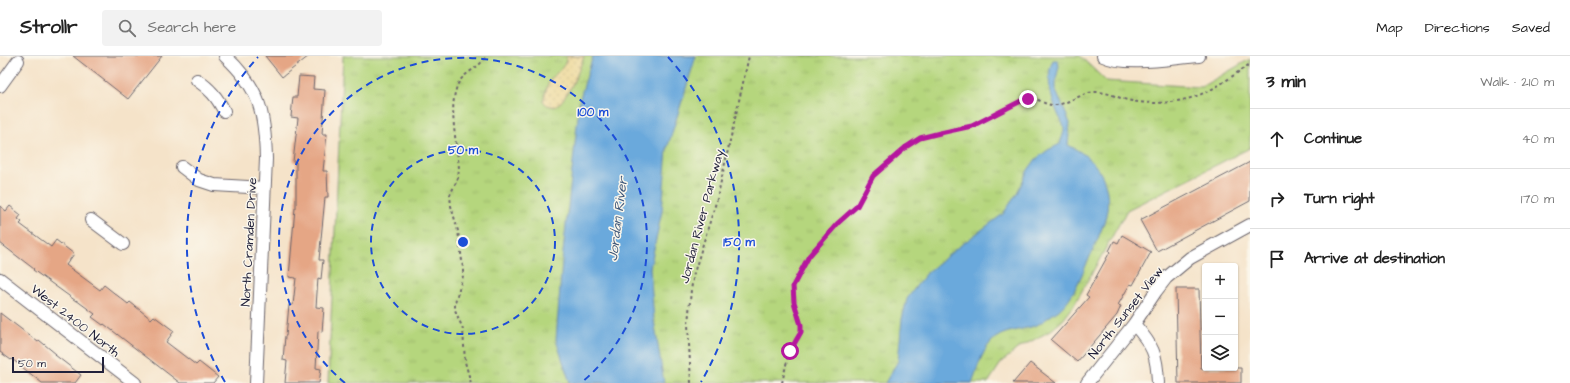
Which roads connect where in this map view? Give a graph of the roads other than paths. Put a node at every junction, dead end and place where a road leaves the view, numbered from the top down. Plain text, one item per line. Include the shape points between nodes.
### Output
1 (225, 56) edge
2 (1103, 56) edge
3 (1199, 56) edge
4 (18, 61) dead end
5 (197, 80) dead end
6 (0, 86) edge
7 (224, 111) dead end
8 (182, 167) dead end
9 (264, 188) junction
10 (91, 220) dead end
11 (1248, 230) edge
12 (123, 244) dead end
13 (0, 279) edge
14 (1134, 324) junction
15 (136, 383) edge
16 (256, 383) edge
17 (1087, 383) edge
18 (1158, 383) edge

1 - 9 street, North Cramden Drive via 250,84 259,103 265,134
2 - 3 street via 1123,60 1156,61
4 - 6 street
5 - 7 street via 209,88
8 - 9 street via 199,180 214,185
9 - 16 street, North Cramden Drive
10 - 12 street
11 - 14 street, North Sunset View via 1190,258 1177,268 1156,291
13 - 15 street, West 2400 North
14 - 17 street, North Sunset View
14 - 18 street via 1153,350

